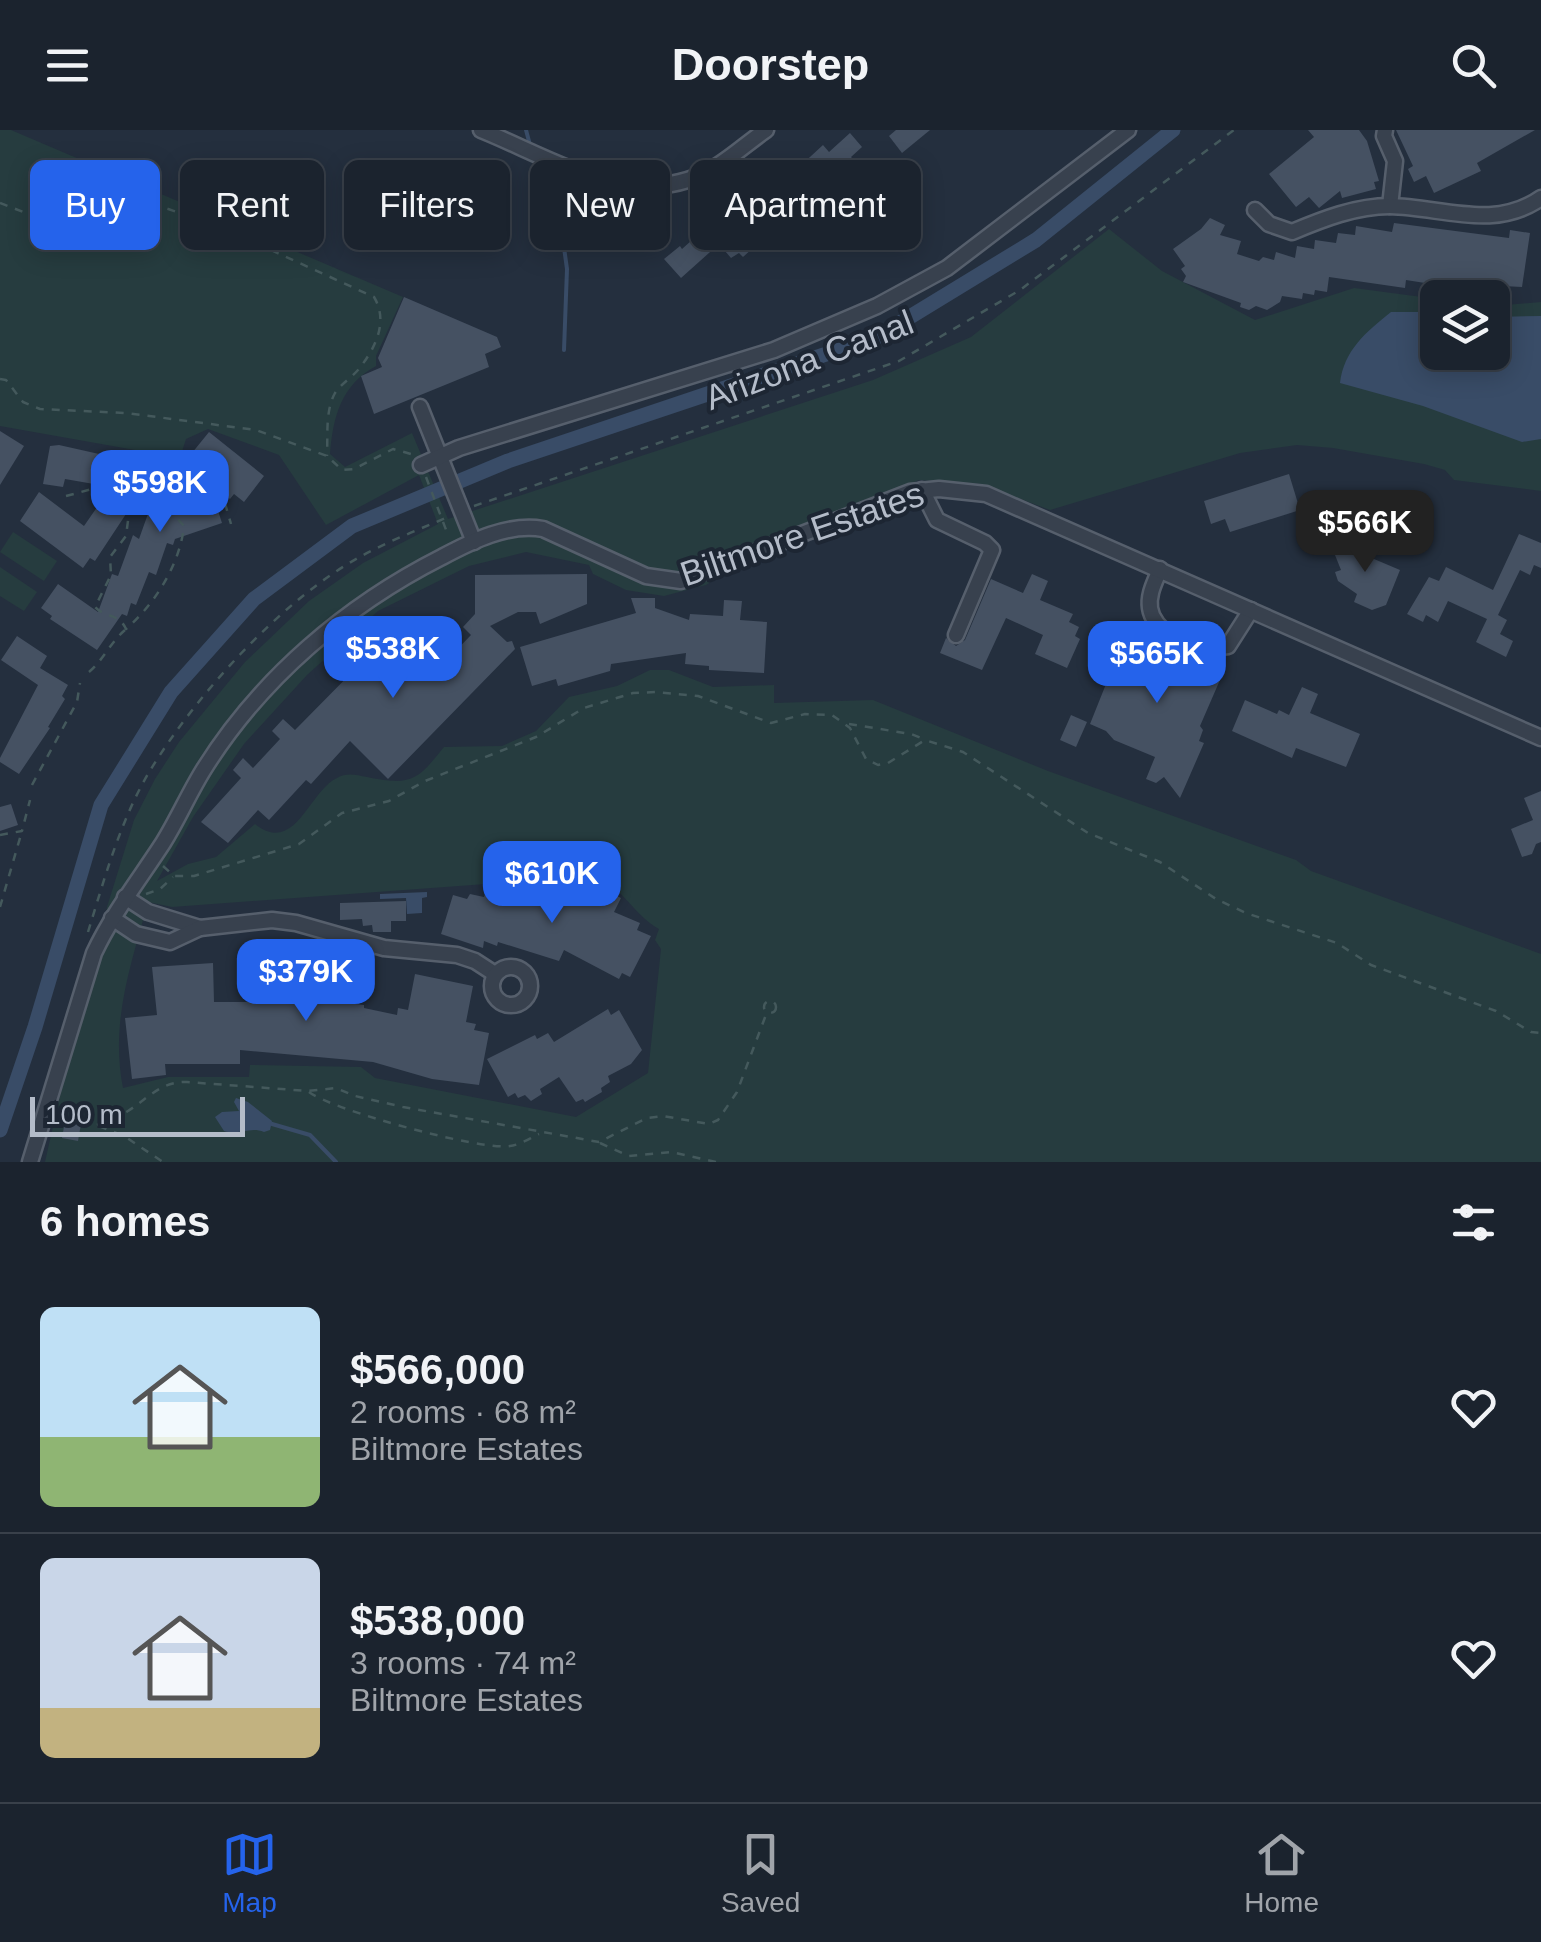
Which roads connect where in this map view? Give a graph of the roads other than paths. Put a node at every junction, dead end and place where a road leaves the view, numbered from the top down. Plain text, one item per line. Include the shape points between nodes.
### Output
1 (481, 130) edge
2 (766, 130) edge
3 (1128, 130) edge
4 (1385, 130) edge
5 (1541, 198) edge
6 (1390, 206) junction
7 (1256, 210) dead end
8 (420, 407) dead end
9 (441, 461) junction
10 (422, 468) road end
11 (922, 490) junction
12 (474, 542) junction
13 (1160, 569) junction
14 (1251, 610) junction
15 (956, 635) dead end
16 (1541, 738) edge
17 (125, 897) junction
18 (112, 918) junction
19 (200, 928) junction
20 (495, 974) dead end
21 (30, 1162) edge

1 - 2 street via 597,180 664,187 708,171
3 - 9 street via 947,268 877,306 774,350
4 - 6 street via 1394,160
5 - 6 street via 1488,217
6 - 7 street via 1292,232 1269,224
8 - 9 street
9 - 10 street
9 - 12 street
11 - 12 street, Biltmore Estates via 681,581 646,576 543,529 508,529
11 - 13 street, Biltmore Estates via 986,494
11 - 15 street via 937,520 992,550
12 - 17 street, Biltmore Estates via 370,599 284,672 219,748
13 - 14 street, Biltmore Estates
13 - 14 street via 1150,608 1169,636 1202,649 1228,646
14 - 16 street, Biltmore Estates
17 - 18 street, Biltmore Estates
17 - 19 street via 148,912
18 - 19 street via 136,934 170,942
18 - 21 street, Biltmore Estates via 85,976
19 - 20 street via 296,923 384,948 456,955

